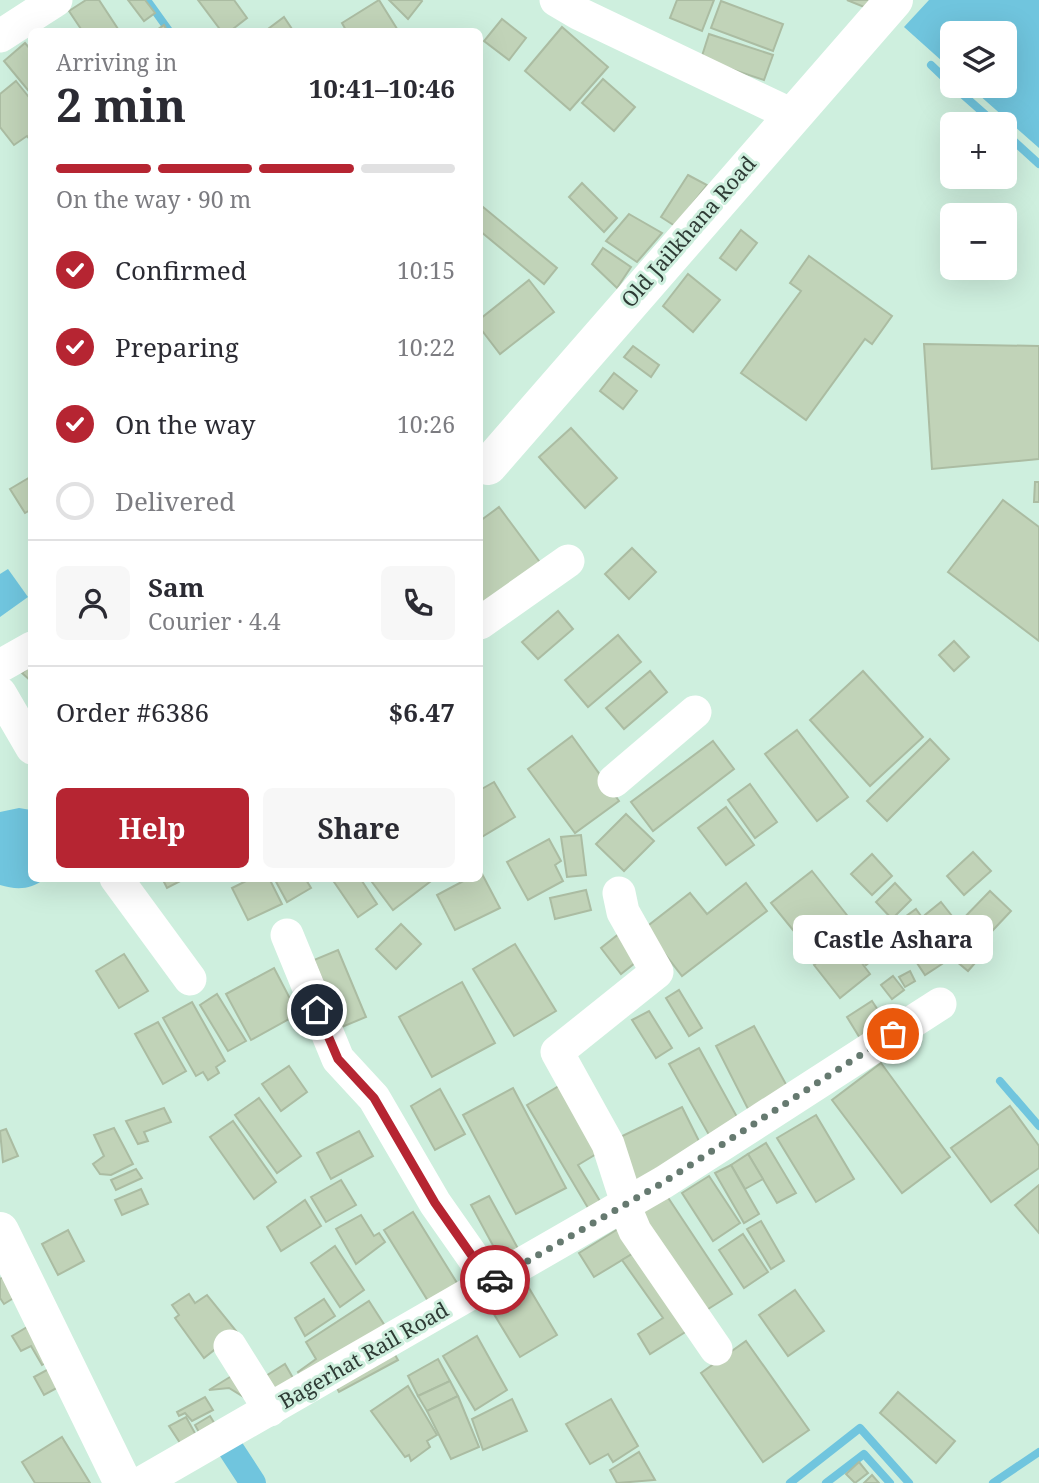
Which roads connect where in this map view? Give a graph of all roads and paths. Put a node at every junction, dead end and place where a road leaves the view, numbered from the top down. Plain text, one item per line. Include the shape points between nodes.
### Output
1 (56, 0) edge
2 (556, 0) edge
3 (894, 0) edge
4 (0, 36) edge
5 (792, 115) junction
6 (488, 466) dead end
7 (568, 561) dead end
8 (483, 621) edge
9 (28, 650) edge
10 (0, 666) edge
11 (0, 692) edge
12 (695, 712) dead end
13 (28, 741) edge
14 (614, 781) dead end
15 (119, 882) edge
16 (619, 893) dead end
17 (286, 935) dead end
18 (190, 979) dead end
19 (940, 1004) dead end
20 (626, 1204) junction
21 (0, 1231) edge
22 (491, 1283) junction
23 (230, 1346) dead end
24 (716, 1349) dead end
25 (270, 1410) junction
26 (123, 1483) edge
27 (141, 1483) edge

1 - 4 street
2 - 5 street
3 - 5 main road, Old Jailkhana Road
5 - 6 main road, Old Jailkhana Road
7 - 8 street
9 - 10 street
11 - 13 street
12 - 14 street
15 - 18 street
16 - 20 street via 623,912 657,972 557,1052 608,1144
17 - 22 street via 338,1059 374,1098 435,1203
19 - 20 street, Bagerhat Rail Road
20 - 22 street, Bagerhat Rail Road
20 - 24 street via 635,1231
21 - 26 main road
22 - 25 street, Bagerhat Rail Road
23 - 25 street
25 - 27 street, Bagerhat Rail Road

